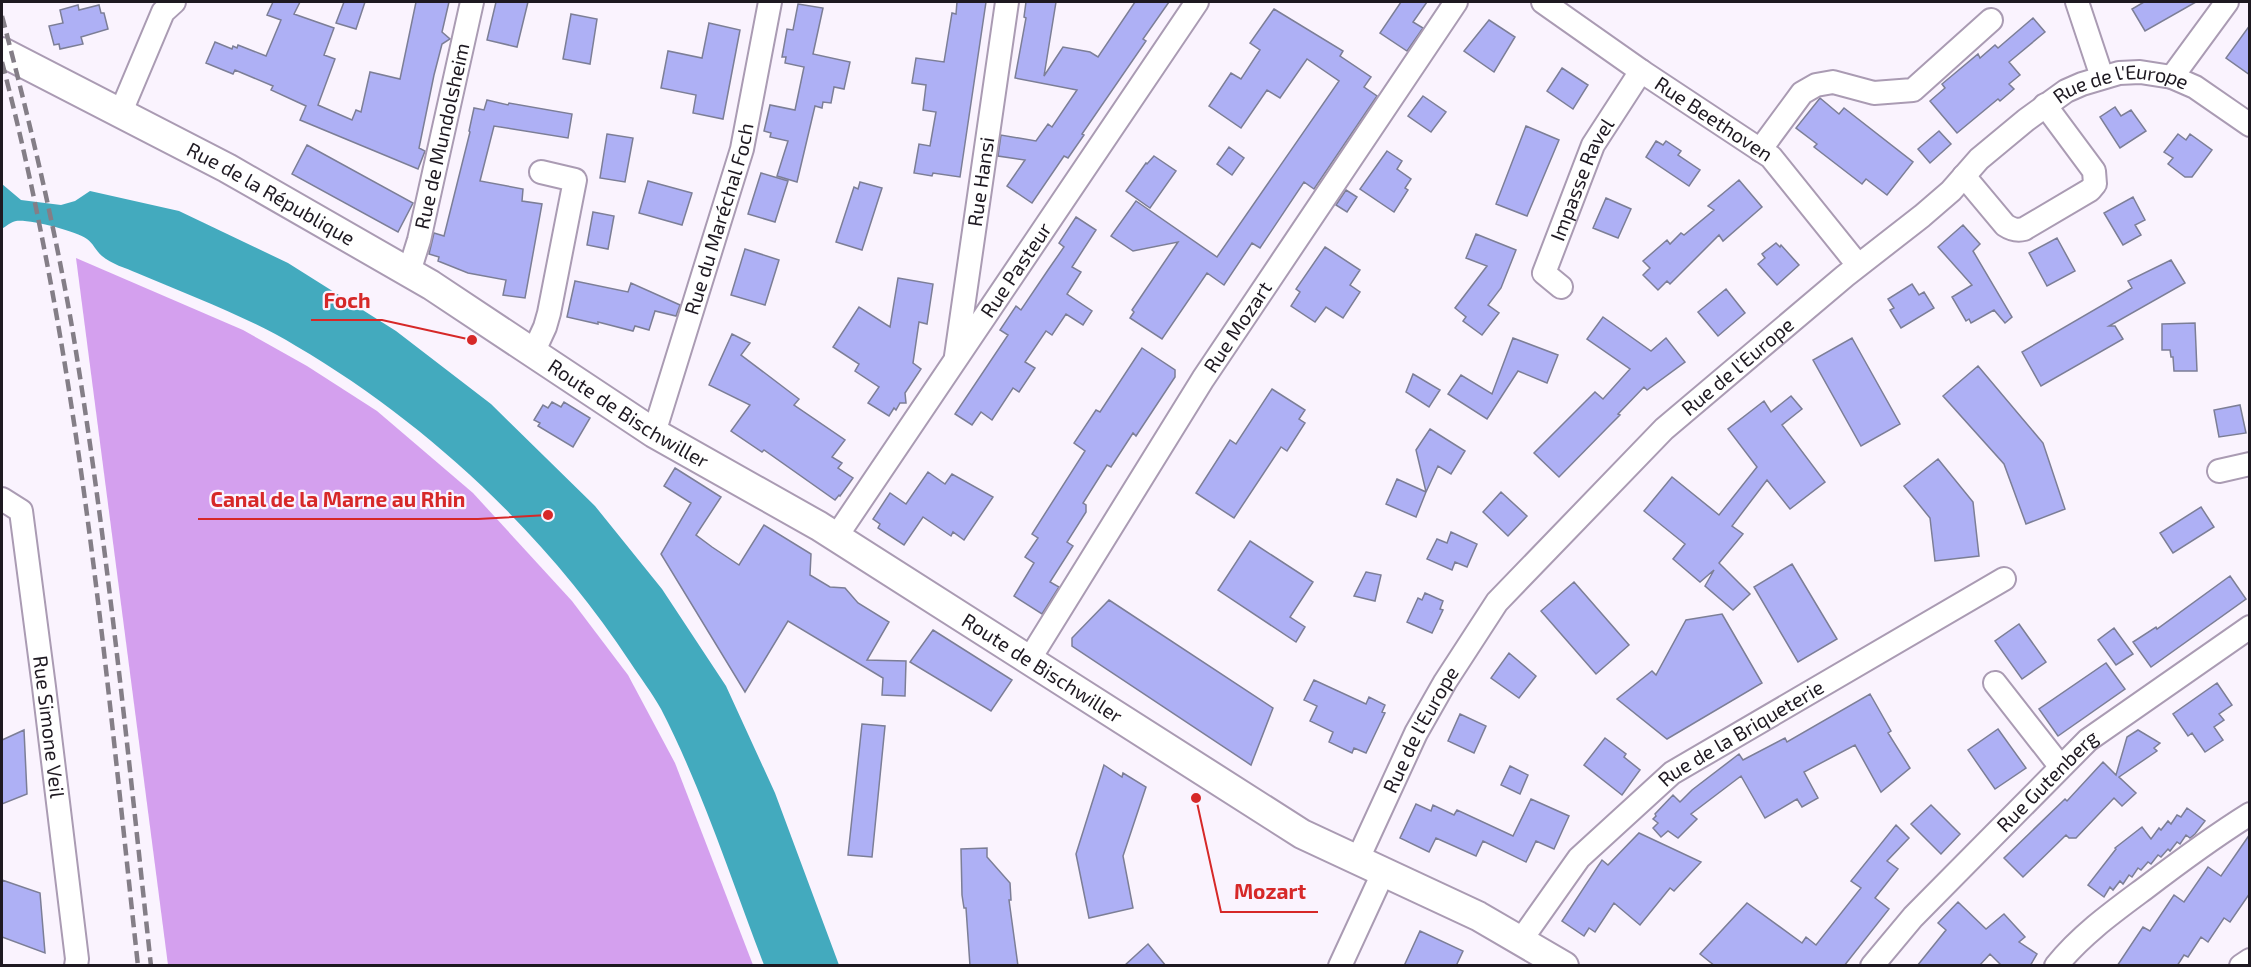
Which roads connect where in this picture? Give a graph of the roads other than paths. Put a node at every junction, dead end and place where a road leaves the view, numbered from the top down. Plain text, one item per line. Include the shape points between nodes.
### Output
1 (472, 2) edge
2 (770, 2) edge
3 (1007, 2) edge
4 (1197, 2) edge
5 (1456, 2) edge
6 (1543, 2) edge
7 (2077, 2) edge
8 (2226, 2) edge
9 (166, 5) edge
10 (1991, 20) dead end
11 (2, 52) edge
12 (1641, 71) junction
13 (2102, 77) junction
14 (2172, 77) junction
15 (2045, 105) junction
16 (120, 114) junction
17 (2250, 125) edge
18 (1760, 150) junction
19 (541, 172) dead end
20 (1964, 176) junction
21 (1858, 265) junction
22 (409, 272) junction
23 (1561, 287) dead end
24 (533, 352) junction
25 (955, 362) junction
26 (654, 433) junction
27 (2250, 464) edge
28 (2219, 471) dead end
29 (2, 499) edge
30 (836, 537) junction
31 (2004, 579) dead end
32 (2250, 627) edge
33 (1029, 660) junction
34 (1995, 683) dead end
35 (2060, 766) junction
36 (2250, 814) edge
37 (1357, 861) junction
38 (1383, 873) junction
39 (1521, 940) junction
40 (2250, 960) edge
41 (76, 966) edge
42 (1340, 966) edge
43 (1564, 966) edge
44 (1872, 966) edge
45 (2056, 966) edge
46 (2241, 966) edge

1 - 22 street, Rue de Mundolsheim
2 - 26 street, Rue du Maréchal Foch via 742,149
3 - 25 street, Rue Hansi
4 - 25 street, Rue Pasteur
5 - 33 street, Rue Mozart via 1203,379
6 - 12 street, Rue Beethoven
7 - 13 street
8 - 14 street
9 - 16 street
10 - 18 street via 1912,90 1874,93 1833,82 1815,85 1802,93
11 - 16 main road, Rue de la République
12 - 18 street, Rue Beethoven
12 - 23 street, Impasse Ravel via 1593,145 1544,273
13 - 14 street, Rue de l'Europe via 2140,72
13 - 15 street, Rue de l'Europe via 2066,91
14 - 17 street, Rue de l'Europe
15 - 20 street, Rue de l'Europe
15 - 20 street via 2094,171 2095,184 2090,190 2019,230 2005,225
16 - 22 main road, Rue de la République via 227,168
18 - 21 street, Rue Beethoven via 1771,158
19 - 24 street via 575,180 549,313
20 - 21 street, Rue de l'Europe via 1922,216
21 - 37 street, Rue de l'Europe via 1664,429 1497,602 1416,734
22 - 24 main road, Rue de la République
24 - 26 main road, Route de Bischwiller
25 - 30 street, Rue Pasteur
26 - 30 main road, Route de Bischwiller
27 - 28 street
29 - 41 street, Rue Simone Veil via 21,511
30 - 33 main road, Route de Bischwiller
31 - 39 street, Rue de la Briqueterie via 1672,773 1579,858
32 - 35 street, Rue Gutenberg via 2088,740
33 - 37 main road, Route de Bischwiller via 1283,822
34 - 35 street
35 - 44 street, Rue Gutenberg via 1913,917
36 - 45 street via 2214,836 2100,922
37 - 38 main road, Route de Bischwiller
38 - 39 main road, Route de Bischwiller
38 - 42 street
39 - 43 main road, Route de Bischwiller
40 - 46 street

